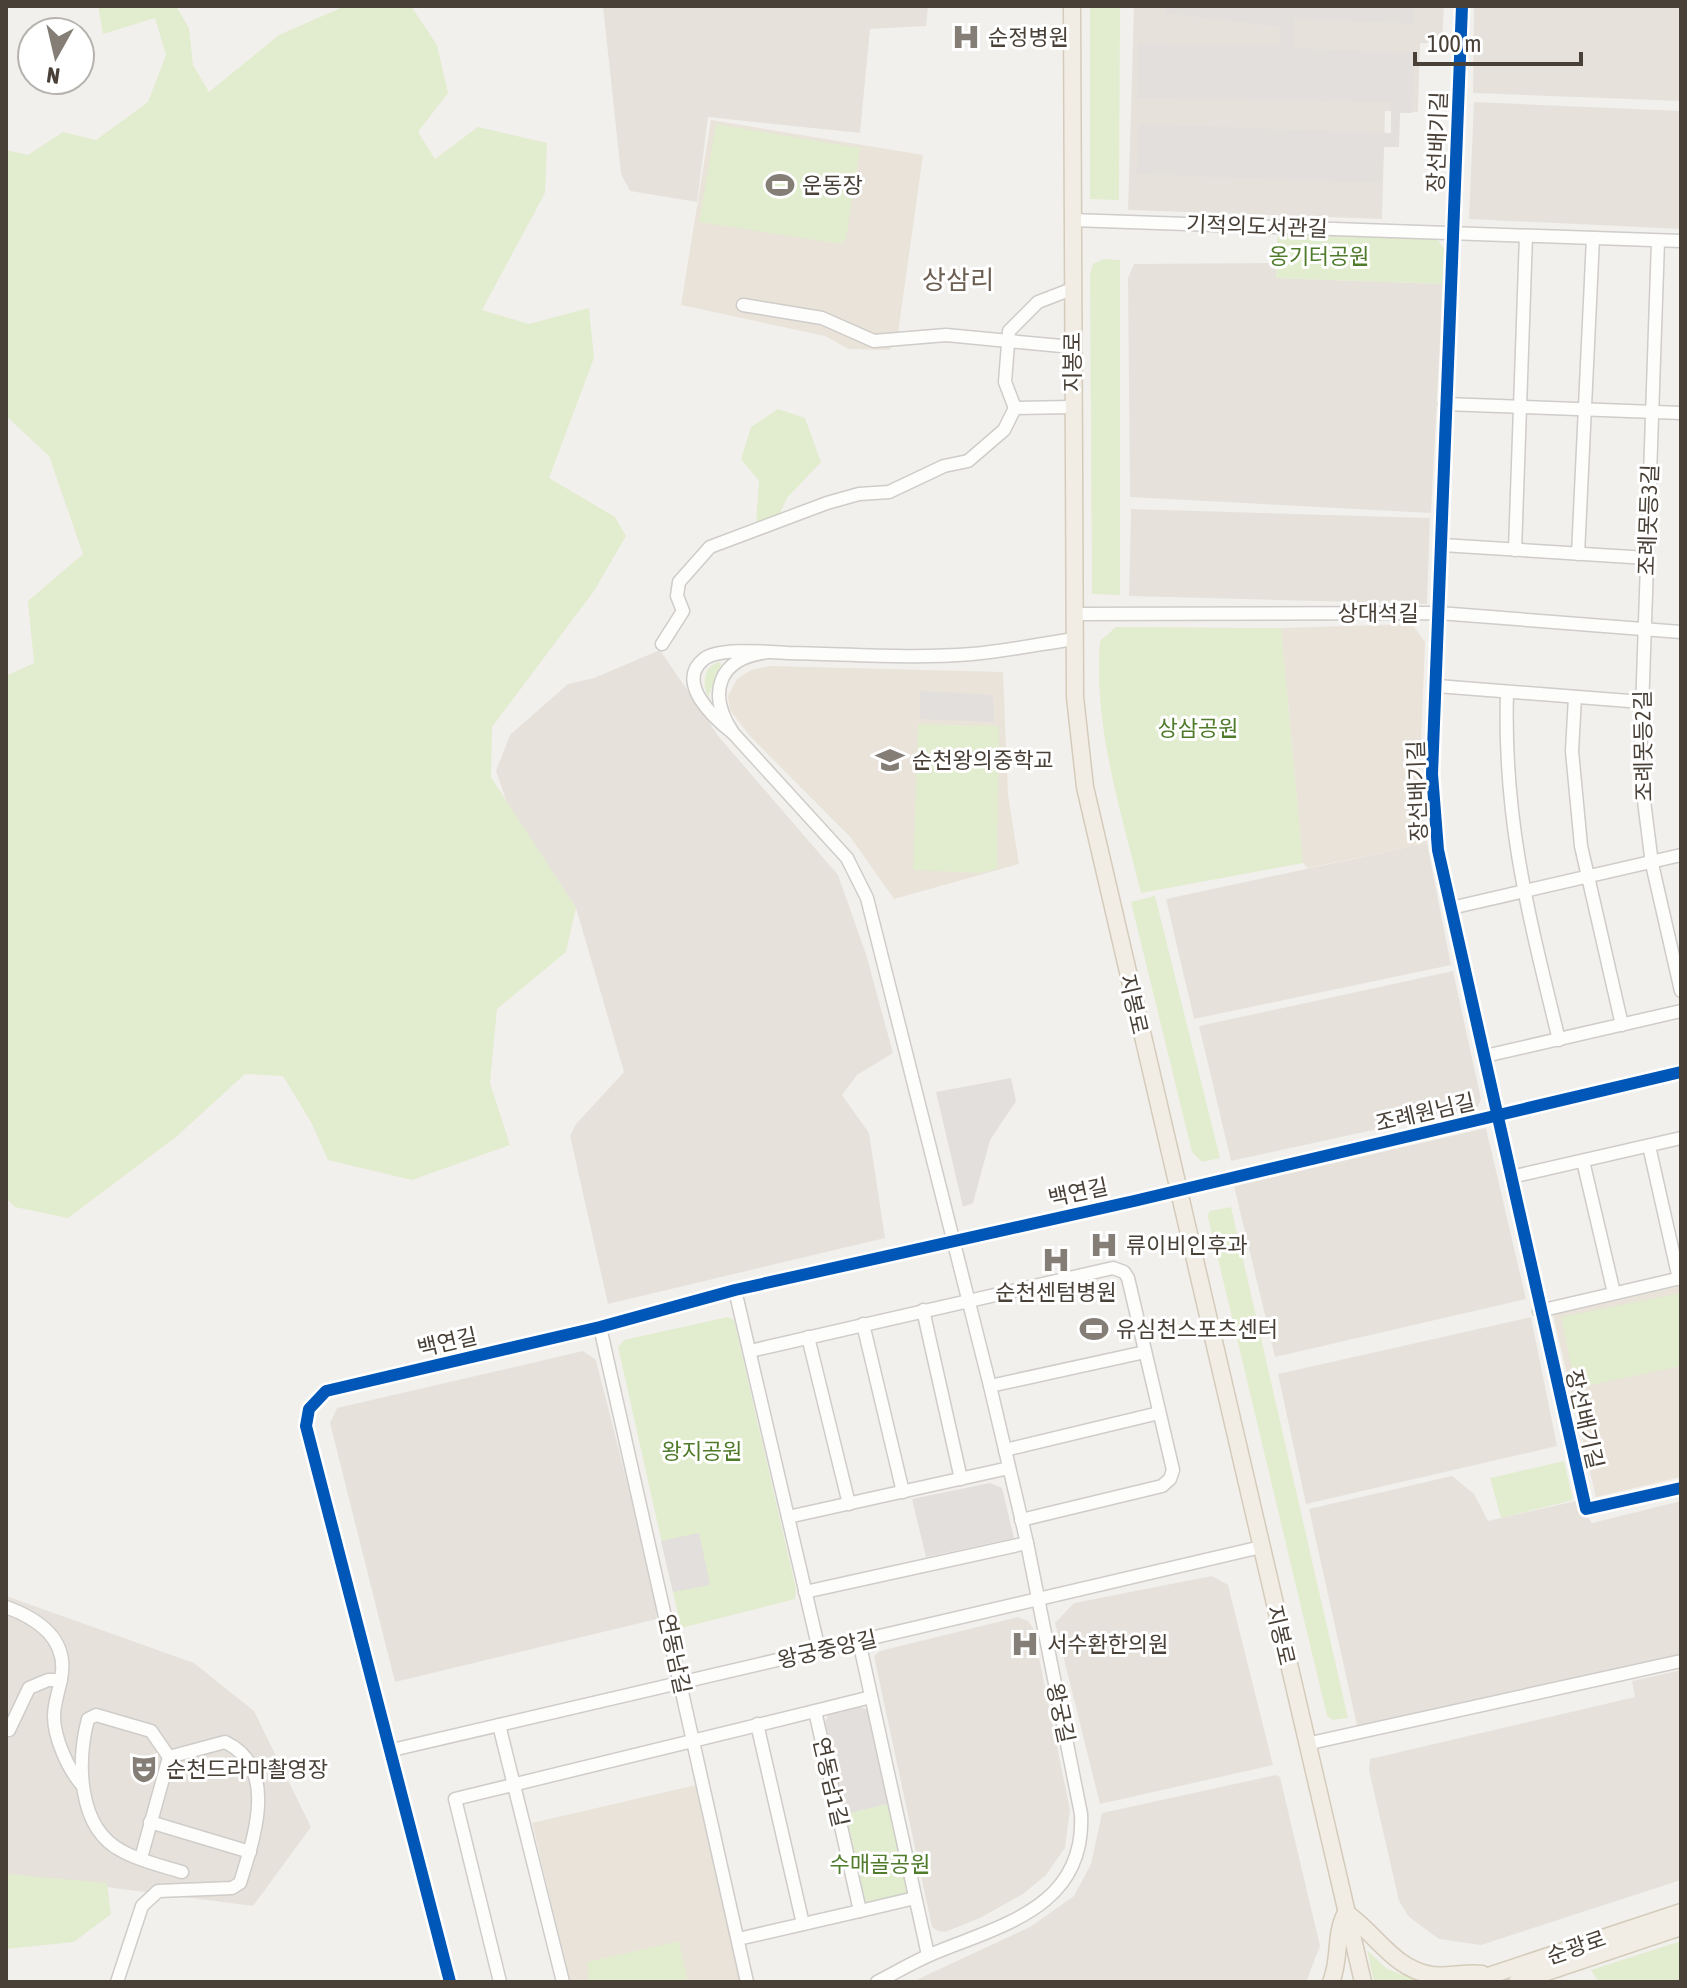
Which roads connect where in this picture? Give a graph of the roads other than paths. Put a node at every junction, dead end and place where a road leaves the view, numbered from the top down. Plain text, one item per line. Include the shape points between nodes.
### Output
1 (1072, 6) edge
2 (1462, 6) edge
3 (1072, 220) junction
4 (1453, 234) junction
5 (1526, 236) junction
6 (1593, 238) junction
7 (1658, 241) junction
8 (1681, 241) edge
9 (1072, 289) junction
10 (743, 305) dead end
11 (1006, 339) junction
12 (1072, 347) junction
13 (1445, 404) junction
14 (1072, 407) junction
15 (1520, 407) junction
16 (1015, 408) junction
17 (1585, 409) junction
18 (1652, 412) junction
19 (1681, 413) edge
20 (1442, 545) junction
21 (1515, 550) junction
22 (1578, 554) junction
23 (1647, 558) junction
24 (1439, 613) junction
25 (1074, 614) junction
26 (1644, 629) junction
27 (1681, 632) edge
28 (1074, 639) junction
29 (662, 644) dead end
30 (768, 652) junction
31 (1437, 686) junction
32 (1507, 692) junction
33 (1575, 697) junction
34 (1642, 702) junction
35 (733, 733) junction
36 (1681, 855) edge
37 (1652, 862) junction
38 (1588, 877) junction
39 (1522, 892) junction
40 (1451, 908) junction
41 (1681, 991) edge
42 (1681, 1011) edge
43 (1622, 1025) junction
44 (1559, 1040) junction
45 (1485, 1056) junction
46 (1681, 1072) edge
47 (1498, 1115) junction
48 (1681, 1138) edge
49 (1649, 1146) junction
50 (1583, 1161) junction
51 (1511, 1177) junction
52 (1178, 1190) junction
53 (954, 1239) junction
54 (1680, 1278) edge
55 (735, 1290) junction
56 (1614, 1293) junction
57 (968, 1301) junction
58 (923, 1310) junction
59 (1539, 1311) junction
60 (863, 1324) junction
61 (600, 1327) junction
62 (808, 1337) junction
63 (750, 1351) junction
64 (1145, 1352) junction
65 (990, 1386) junction
66 (1159, 1413) junction
67 (1005, 1450) junction
68 (1009, 1468) junction
69 (961, 1479) junction
70 (1681, 1488) edge
71 (903, 1492) junction
72 (849, 1504) junction
73 (788, 1517) junction
74 (1021, 1520) junction
75 (1027, 1543) junction
76 (1261, 1547) junction
77 (805, 1592) junction
78 (1038, 1599) junction
79 (6, 1607) edge
80 (859, 1641) junction
81 (819, 1650) junction
82 (1681, 1661) edge
83 (61, 1680) junction
84 (681, 1683) junction
85 (871, 1697) junction
86 (815, 1711) junction
87 (757, 1724) junction
88 (499, 1725) junction
89 (9, 1730) dead end
90 (693, 1738) junction
91 (1306, 1744) junction
92 (392, 1750) junction
93 (169, 1757) junction
94 (513, 1784) junction
95 (84, 1788) junction
96 (150, 1822) junction
97 (250, 1852) junction
98 (141, 1858) junction
99 (182, 1872) dead end
100 (915, 1898) junction
101 (860, 1911) junction
102 (1681, 1912) edge
103 (1346, 1913) junction
104 (803, 1924) junction
105 (1681, 1927) edge
106 (738, 1939) junction
107 (928, 1955) junction
108 (1494, 1975) junction
109 (117, 1982) edge
110 (450, 1982) edge
111 (500, 1982) edge
112 (563, 1982) edge
113 (747, 1982) edge
114 (877, 1982) edge
115 (1331, 1982) edge
116 (1363, 1982) edge
117 (1470, 1982) edge
118 (1517, 1982) edge

1 - 3 main road, 지봉로
2 - 4 street, 장선배기길
3 - 4 street, 기적의도서관길
3 - 9 main road, 지봉로
4 - 5 street, 기적의도서관길
4 - 13 street, 장선배기길
5 - 6 street, 기적의도서관길
5 - 15 street
6 - 7 street, 기적의도서관길
6 - 17 street
7 - 8 street, 기적의도서관길
7 - 18 street, 조례못등3길
9 - 11 street via 1038,302
9 - 12 main road, 지봉로
10 - 11 street via 822,318 874,341 946,335
11 - 12 street
11 - 16 street via 1005,382
12 - 14 main road, 지봉로
13 - 15 street
13 - 20 street, 장선배기길
14 - 16 street
14 - 25 main road, 지봉로
15 - 17 street
15 - 21 street
16 - 29 street via 1004,430 968,461 944,466 889,492 827,503 710,547 679,582 683,611
17 - 18 street
17 - 22 street
18 - 19 street
18 - 23 street, 조례못등3길
20 - 21 street
20 - 24 street, 장선배기길
21 - 22 street
22 - 23 street
23 - 26 street, 조례못등3길
24 - 25 street, 상대석길
24 - 26 street, 상대석길
24 - 31 street, 장선배기길
25 - 28 main road, 지봉로
26 - 27 street, 상대석길
26 - 34 street, 조례못등2길
28 - 30 street via 943,656
28 - 52 main road, 지봉로 via 1075,697 1090,816
30 - 35 street via 739,662 722,679 717,703
30 - 35 street via 714,654 699,664 698,697
31 - 32 street
31 - 40 street, 장선배기길 via 1433,811
32 - 33 street
32 - 39 street via 1508,792
33 - 34 street
33 - 38 street via 1575,804
34 - 37 street, 조례못등2길 via 1640,769
35 - 53 street via 830,838 858,877
36 - 37 street
37 - 38 street
37 - 41 street, 조례못등2길
38 - 39 street
38 - 43 street
39 - 40 street
39 - 44 street
40 - 45 street, 장선배기길
42 - 43 street
43 - 44 street
44 - 45 street
45 - 47 street, 장선배기길
46 - 47 street, 조례원님길
47 - 51 street, 장선배기길
47 - 52 street, 조례원님길
48 - 49 street
49 - 50 street
49 - 54 street
50 - 51 street
50 - 56 street
51 - 59 street, 장선배기길
52 - 53 street, 백연길
52 - 76 main road, 지봉로
53 - 55 street, 백연길
53 - 57 street, 왕궁길
54 - 56 street
55 - 61 street, 백연길
55 - 63 street
56 - 59 street
57 - 58 street
57 - 64 street via 1118,1269 1128,1278
57 - 65 street, 왕궁길
58 - 60 street
58 - 69 street
59 - 70 street, 장선배기길 via 1586,1509
60 - 62 street
60 - 71 street
61 - 84 street, 연동남길
61 - 92 street, 백연길 via 326,1391 309,1409 306,1426
62 - 63 street
62 - 72 street
63 - 73 street
64 - 65 street
64 - 66 street
65 - 67 street, 왕궁길
66 - 67 street
66 - 74 street via 1173,1470 1167,1483
67 - 68 street, 왕궁길
68 - 69 street
68 - 74 street, 왕궁길
69 - 71 street
71 - 72 street
72 - 73 street
73 - 77 street
74 - 75 street, 왕궁길
75 - 77 street
75 - 78 street, 왕궁길
76 - 78 street, 왕궁중앙길
76 - 91 main road, 지봉로
77 - 81 street
78 - 80 street, 왕궁중앙길
78 - 107 street, 왕궁길 via 1078,1792 1079,1853 1064,1881 1042,1903 1003,1926
79 - 83 street via 41,1624 56,1641 63,1663
80 - 81 street, 왕궁중앙길
80 - 85 street
81 - 84 street, 왕궁중앙길
82 - 91 street
83 - 89 street via 29,1688
83 - 95 street via 55,1723 74,1777
84 - 88 street, 왕궁중앙길
84 - 90 street, 연동남길
85 - 86 street
85 - 100 street
86 - 87 street, 연동남1길
86 - 101 street, 연동남1길
87 - 90 street, 연동남1길
87 - 104 street
88 - 92 street, 왕궁중앙길
88 - 94 street
90 - 94 street, 연동남1길
90 - 106 street, 연동남길
91 - 103 main road, 지봉로
92 - 110 street, 백연길
93 - 95 street via 151,1731 96,1715 88,1719 83,1737
93 - 96 street
93 - 97 street via 225,1742 236,1747 259,1791
94 - 111 street, 연동남1길 via 455,1799
94 - 112 street
95 - 98 street via 86,1806 110,1843
96 - 97 street
96 - 98 street
97 - 109 street via 240,1883 232,1888 158,1891 142,1906
98 - 99 street
100 - 101 street
100 - 107 street
101 - 104 street
102 - 108 main road, 순광로
103 - 108 main road via 1405,1965 1429,1974
103 - 115 main road via 1339,1926
103 - 116 main road, 지봉로
104 - 106 street
105 - 118 main road, 순광로
106 - 113 street, 연동남길
107 - 114 street, 왕궁길
108 - 117 main road, 순광로

